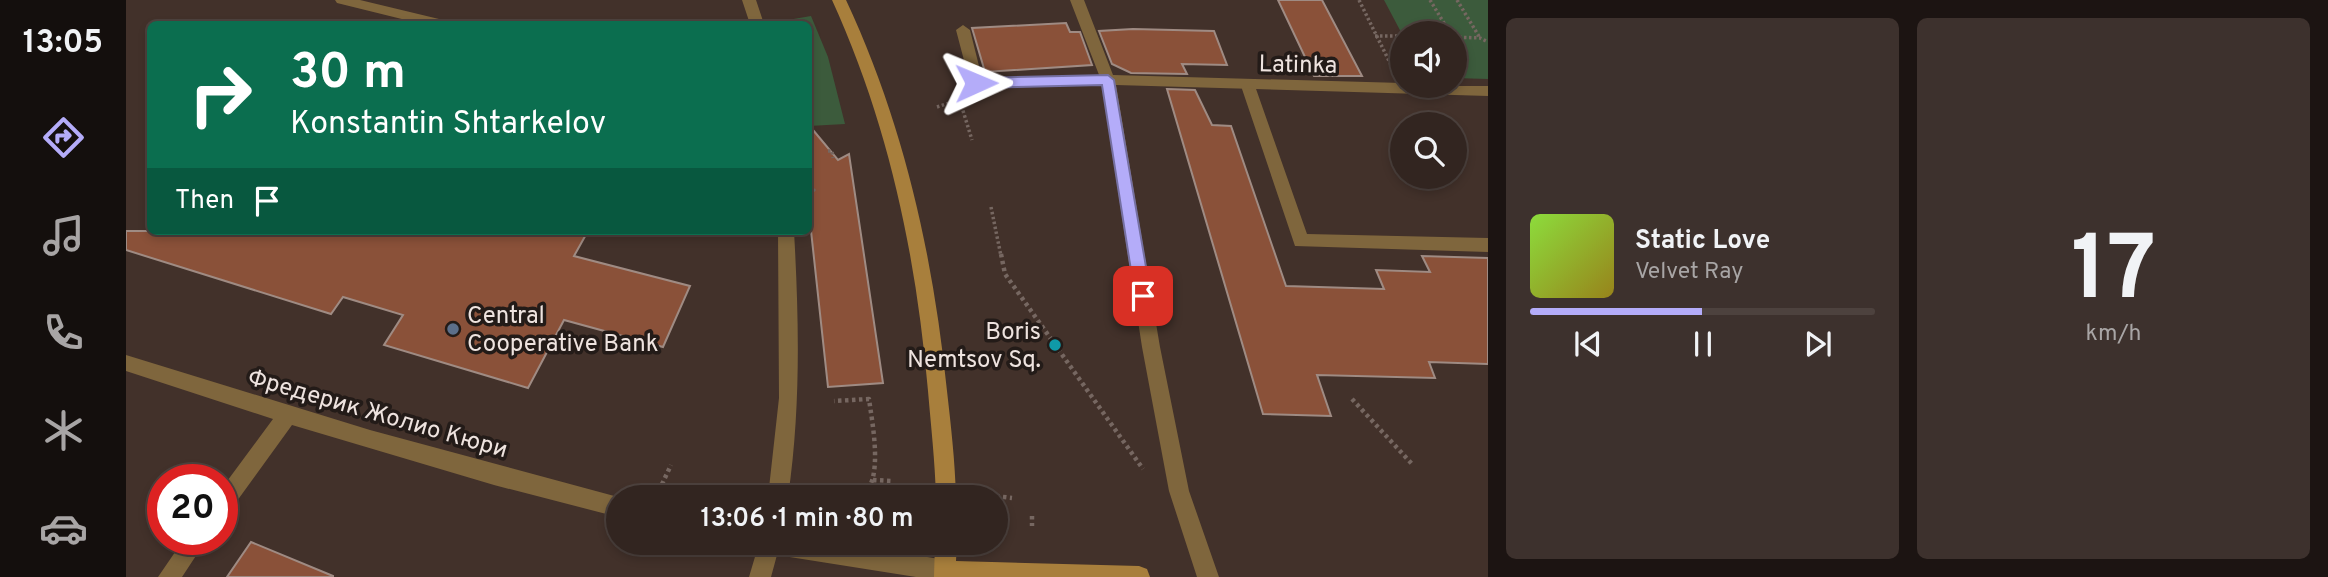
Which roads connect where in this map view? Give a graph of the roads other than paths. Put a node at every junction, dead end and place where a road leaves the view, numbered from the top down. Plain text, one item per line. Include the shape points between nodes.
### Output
1 (342, 0) edge
2 (749, 0) edge
3 (839, 0) edge
4 (1077, 0) edge
5 (427, 21) edge
6 (756, 21) edge
7 (963, 30) dead end
8 (1108, 80) junction
9 (1248, 86) junction
10 (1488, 91) edge
11 (786, 235) edge
12 (1488, 245) edge
13 (126, 363) edge
14 (287, 415) junction
15 (238, 483) edge
16 (780, 485) edge
17 (945, 485) edge
18 (606, 504) edge
19 (185, 555) edge
20 (765, 555) edge
21 (837, 555) edge
22 (946, 555) edge
23 (945, 574) edge
24 (169, 577) edge
25 (760, 577) edge
26 (1103, 577) edge
27 (1139, 577) edge
28 (1208, 577) edge

1 - 5 street
2 - 6 street
3 - 17 main road via 888,124 924,271
4 - 8 street
7 - 8 street, Latinka via 976,83
8 - 9 street, Latinka
8 - 28 street via 1179,491
9 - 10 street, Latinka
9 - 12 street via 1301,241
11 - 16 street via 787,402
13 - 14 street, Фредерик Жолио Кюри
14 - 15 street
14 - 18 street, Фредерик Жолио Кюри
19 - 24 street
20 - 25 street
21 - 23 street
22 - 23 main road
23 - 26 main road
26 - 27 main road

